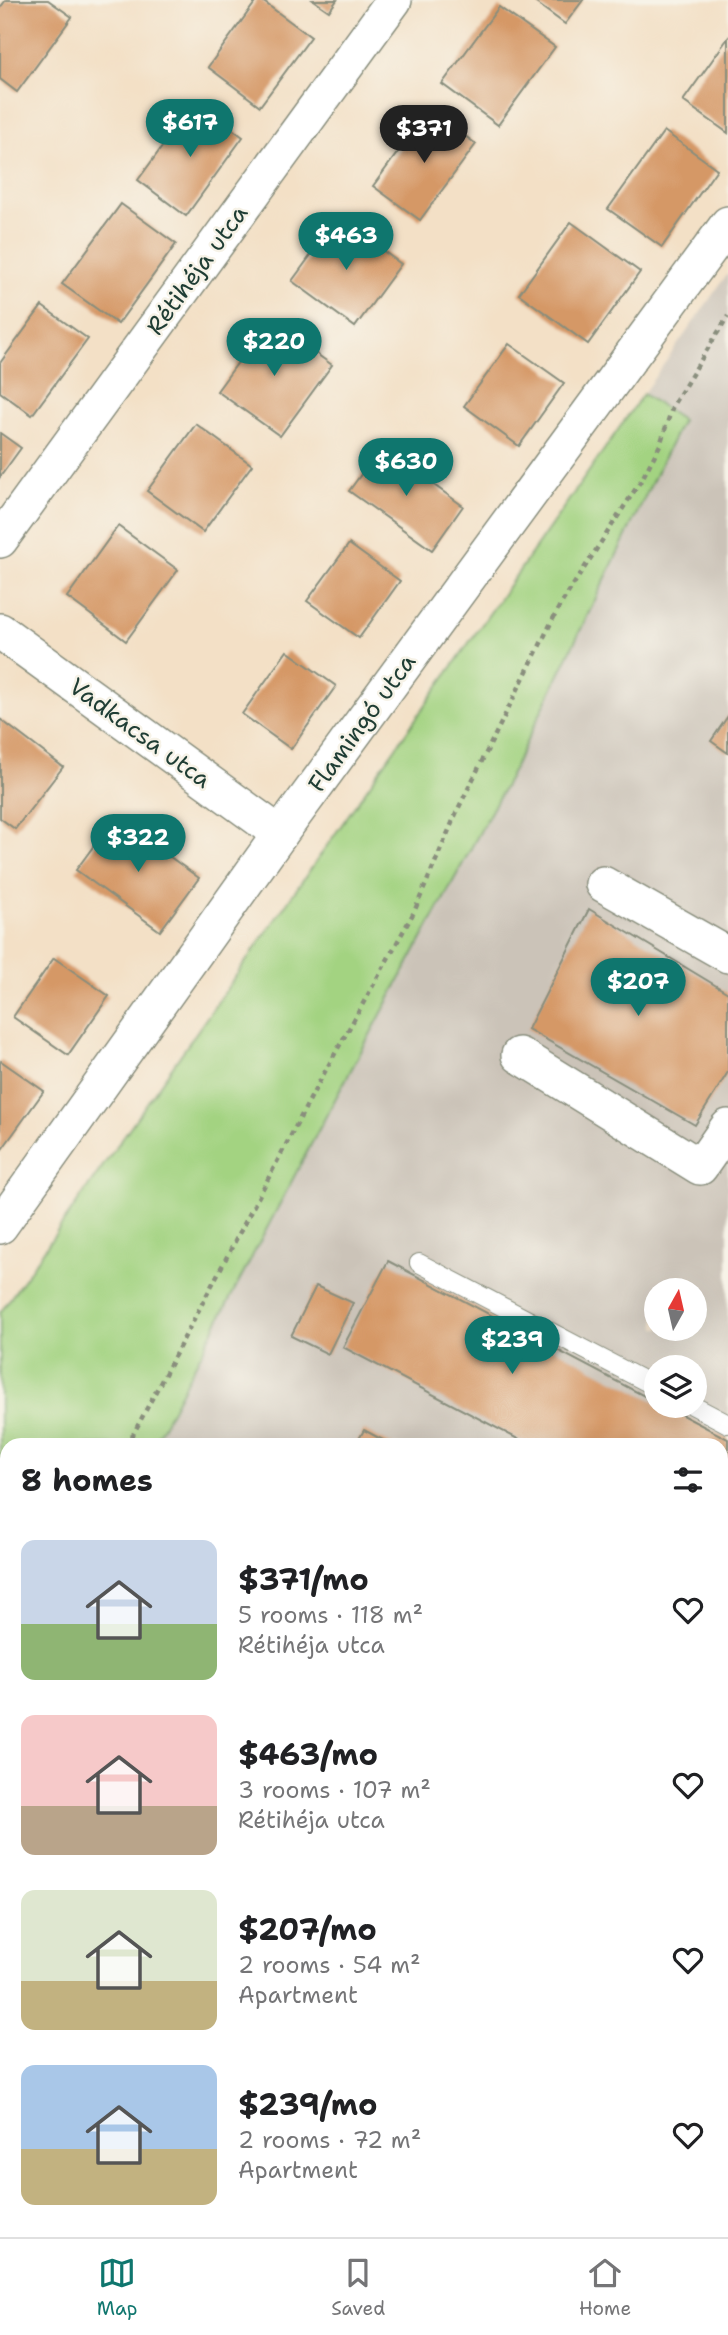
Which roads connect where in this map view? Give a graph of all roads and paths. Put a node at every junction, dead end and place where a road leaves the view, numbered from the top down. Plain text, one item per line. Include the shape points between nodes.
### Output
1 (394, 0) edge
2 (728, 223) edge
3 (728, 316) edge
4 (0, 540) edge
5 (0, 631) edge
6 (280, 834) junction
7 (603, 884) dead end
8 (728, 955) edge
9 (519, 1055) dead end
10 (728, 1127) edge
11 (0, 1226) edge
12 (419, 1263) dead end
13 (644, 1381) edge
14 (707, 1413) edge
15 (728, 1424) edge
16 (131, 1438) edge

1 - 4 street, Rétihéja utca
2 - 6 street, Flamingó utca
3 - 16 path via 673,405 642,479 559,607 458,809 414,912
5 - 6 street, Vadkacsa utca
6 - 11 street, Flamingó utca
7 - 8 street
9 - 10 street via 700,1167
12 - 13 lane
14 - 15 lane

